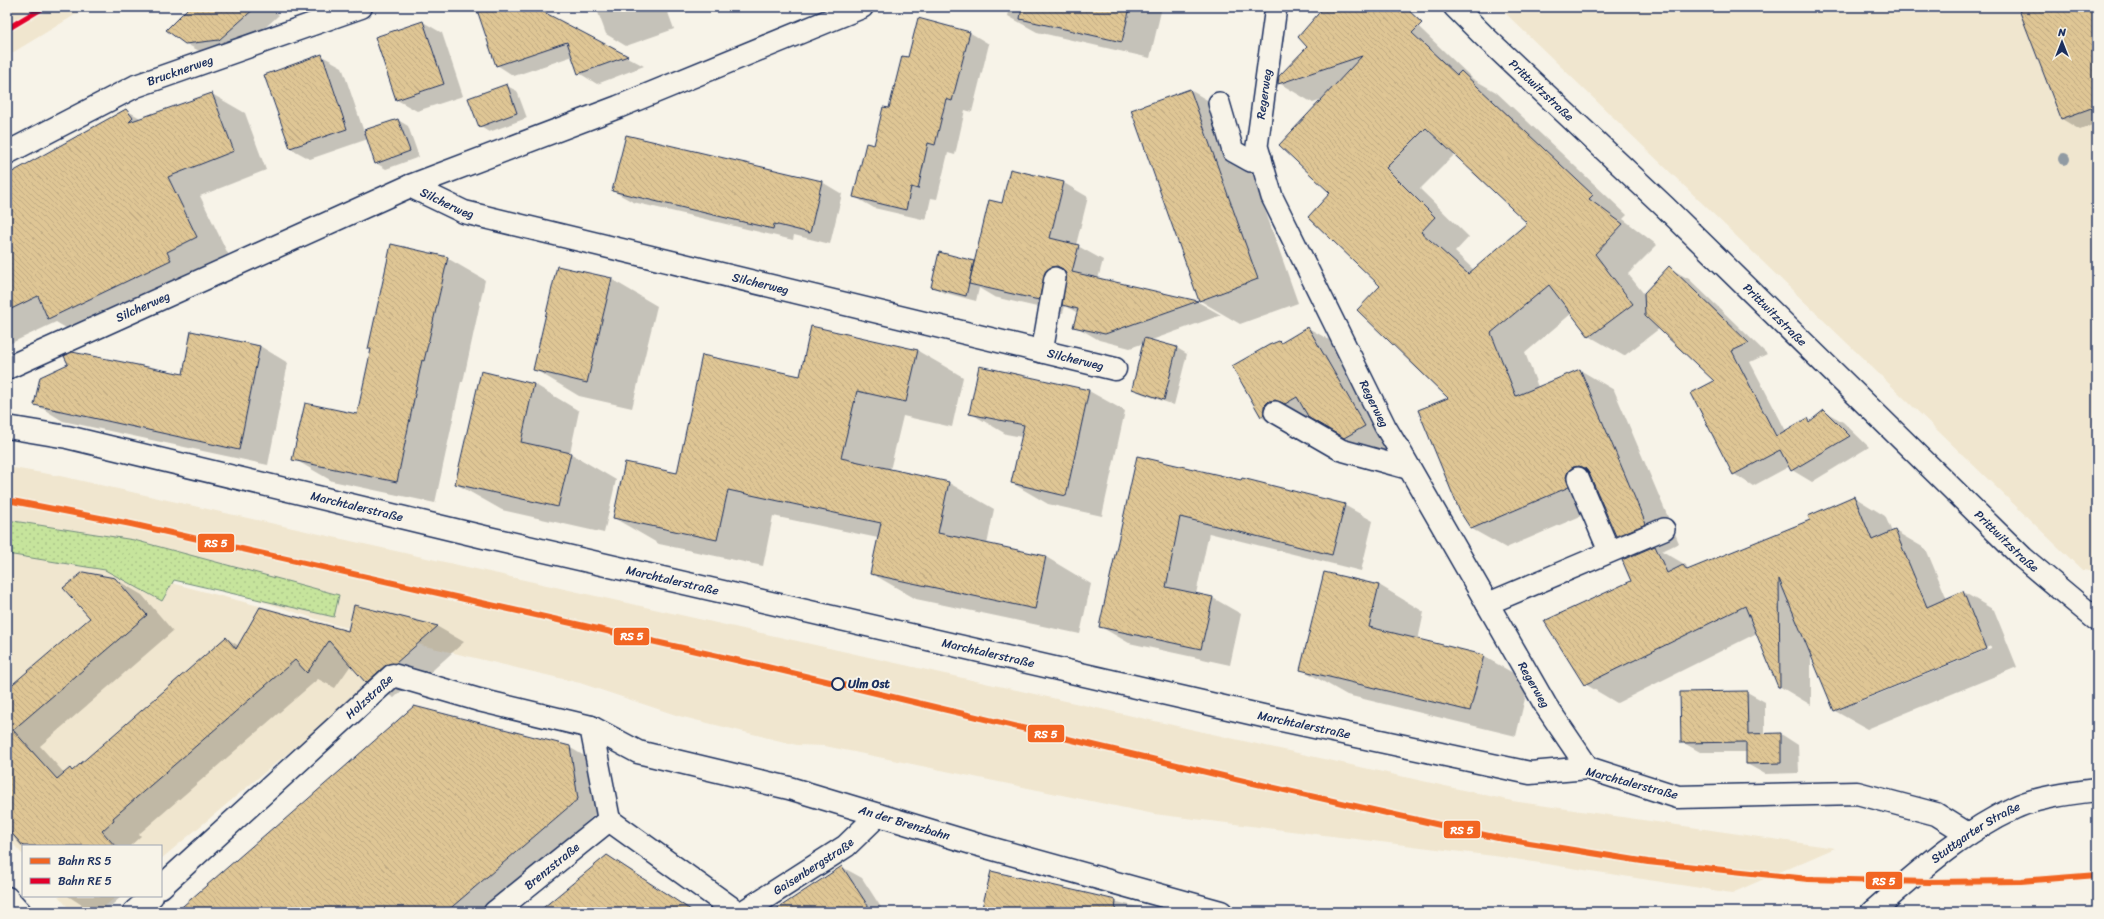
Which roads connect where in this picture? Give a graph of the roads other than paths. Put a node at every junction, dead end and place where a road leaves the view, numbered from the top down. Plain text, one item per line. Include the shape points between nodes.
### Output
1 (361, 7) edge
2 (862, 7) edge
3 (1276, 7) edge
4 (1455, 7) edge
5 (1219, 104) dead end
6 (7, 153) edge
7 (1261, 158) junction
8 (410, 186) junction
9 (1055, 278) dead end
10 (1042, 352) junction
11 (7, 368) edge
12 (1115, 369) dead end
13 (1274, 412) dead end
14 (7, 427) edge
15 (1398, 448) joint
16 (1410, 469) junction
17 (1578, 478) dead end
18 (1664, 529) dead end
19 (1609, 551) junction
20 (1488, 604) junction
21 (2097, 620) edge
22 (591, 727) junction
23 (1588, 768) junction
24 (2097, 790) edge
25 (878, 815) junction
26 (609, 820) junction
27 (1968, 834) junction
28 (162, 887) edge
29 (151, 897) edge
30 (7, 898) edge
31 (20, 912) edge
32 (134, 912) edge
33 (495, 912) edge
34 (737, 912) edge
35 (743, 912) edge
36 (1221, 912) edge
37 (1872, 912) edge

1 - 6 street, Brucknerweg via 136,86
2 - 8 street, Silcherweg via 618,107
3 - 7 lane, Regerweg via 1257,146
4 - 21 street, Prittwitzstraße via 1665,207 2023,558
5 - 7 lane via 1233,151 1251,161
7 - 15 lane, Regerweg via 1272,197
8 - 10 street, Silcherweg via 464,212
8 - 11 street, Silcherweg
9 - 10 lane
10 - 12 street, Silcherweg
13 - 16 lane via 1341,450
14 - 23 street, Marchtalerstraße via 67,437 484,537 1264,716 1530,773
15 - 16 street, Regerweg
16 - 20 street, Regerweg
17 - 19 lane
18 - 19 lane
19 - 20 lane
20 - 23 street, Regerweg via 1546,706
22 - 25 street, An der Brenzbahn via 638,752 789,788
22 - 26 street
22 - 28 street, Holzstraße via 478,700 393,675
23 - 27 street, Marchtalerstraße via 1678,797 1857,794 1936,814
24 - 27 street, Stuttgarter Straße via 2077,792 2015,808
25 - 35 street, Gaisenbergstraße via 846,846
25 - 36 street, An der Brenzbahn
26 - 33 street, Brenzstraße
26 - 34 street
27 - 37 street, Stuttgarter Straße
29 - 32 street
30 - 31 street

